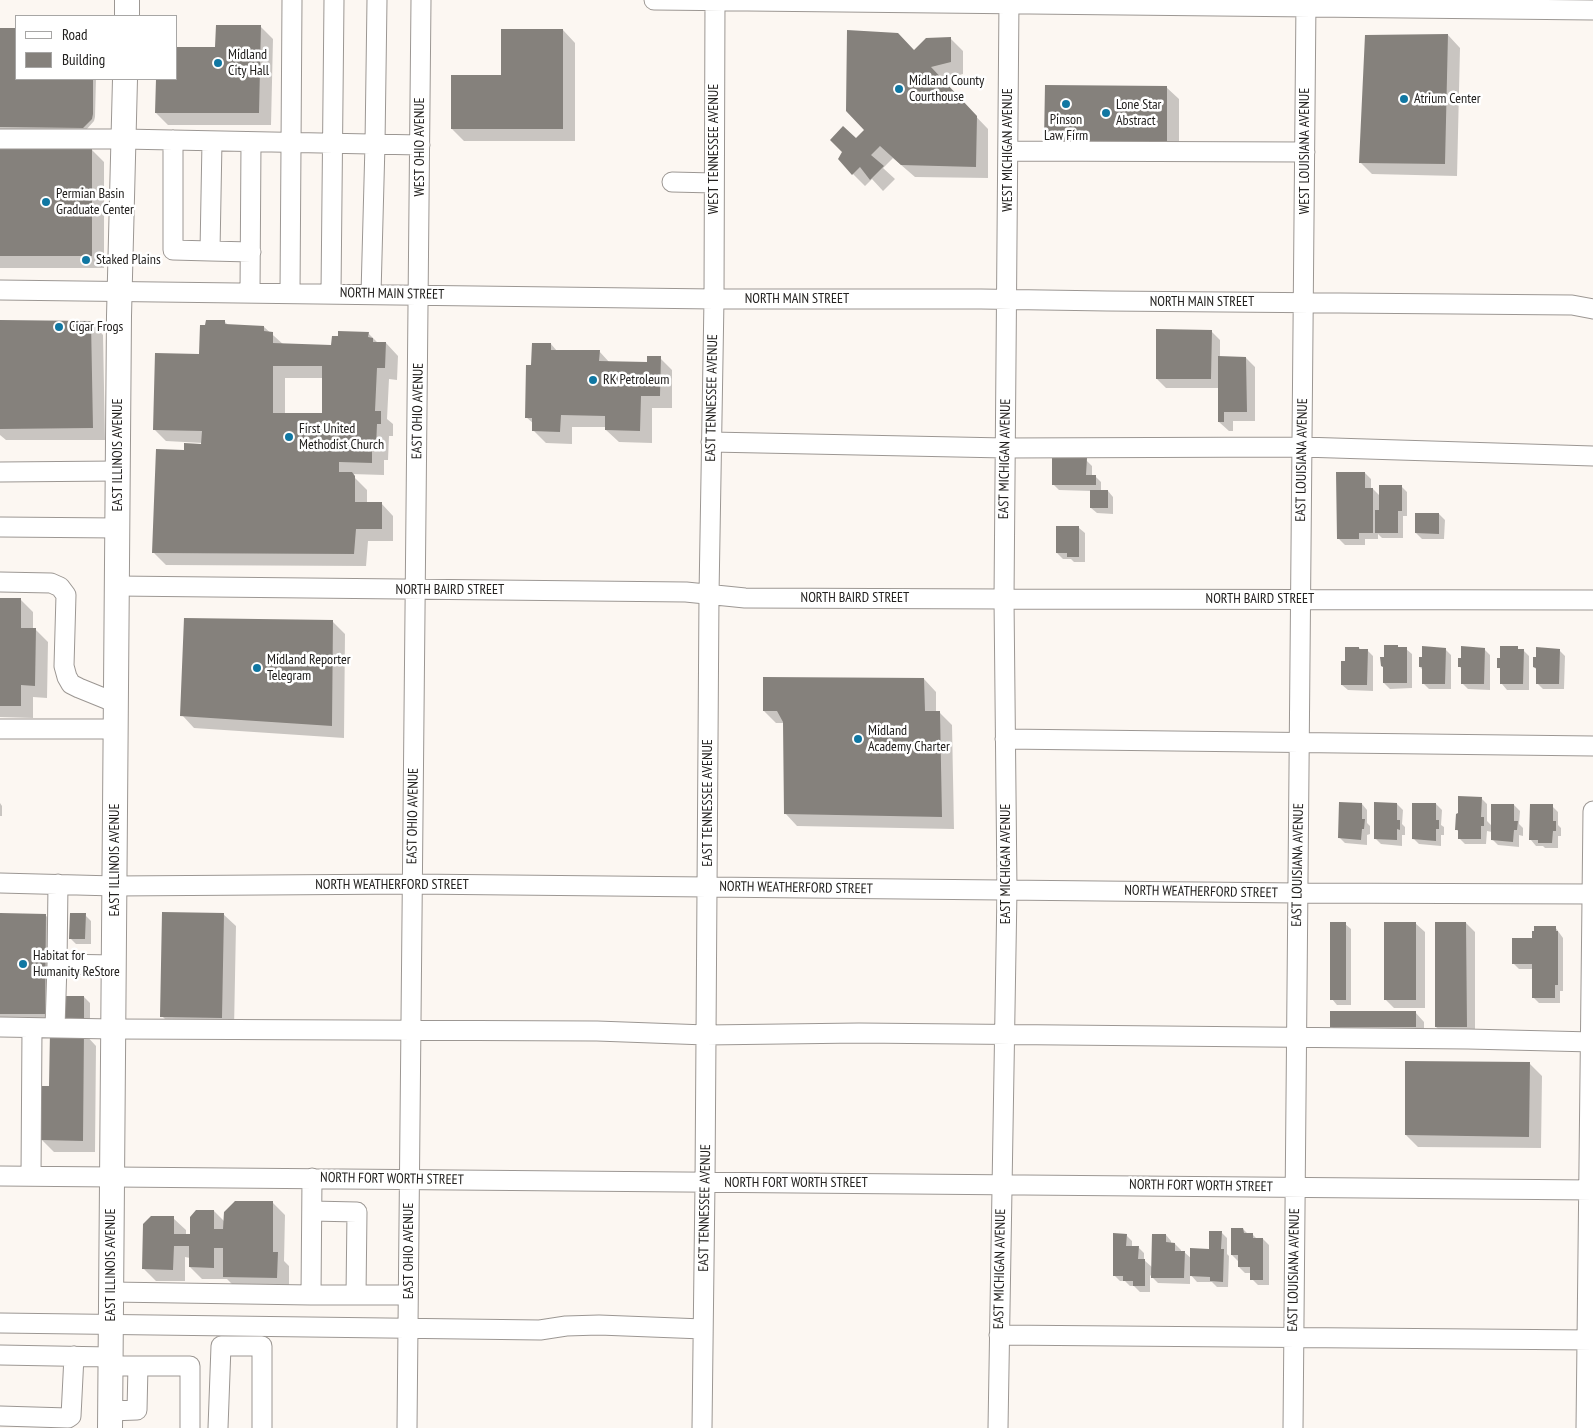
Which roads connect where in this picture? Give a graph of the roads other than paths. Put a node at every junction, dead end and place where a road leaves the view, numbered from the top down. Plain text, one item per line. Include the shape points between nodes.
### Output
1 (127, 0) edge
2 (292, 0) edge
3 (334, 0) edge
4 (377, 0) edge
5 (421, 0) edge
6 (654, 0) edge
7 (716, 1) edge
8 (1009, 2) edge
9 (1069, 2) edge
10 (1254, 3) edge
11 (1306, 4) edge
12 (1593, 10) edge
13 (126, 15) edge
14 (125, 80) edge
15 (0, 139) edge
16 (123, 139) junction
17 (173, 140) junction
18 (212, 141) junction
19 (251, 142) junction
20 (291, 142) junction
21 (333, 143) junction
22 (375, 144) junction
23 (420, 145) junction
24 (1008, 151) junction
25 (1305, 152) junction
26 (672, 182) dead end
27 (714, 182) junction
28 (210, 251) junction
29 (251, 252) junction
30 (0, 290) edge
31 (120, 291) junction
32 (250, 292) junction
33 (290, 293) junction
34 (331, 293) junction
35 (371, 294) junction
36 (419, 294) junction
37 (714, 299) junction
38 (1007, 300) junction
39 (1304, 303) junction
40 (1593, 309) edge
41 (711, 442) junction
42 (1302, 447) junction
43 (1005, 448) junction
44 (1593, 456) edge
45 (118, 471) junction
46 (0, 472) edge
47 (0, 527) edge
48 (118, 528) junction
49 (0, 582) edge
50 (117, 586) junction
51 (416, 590) junction
52 (709, 595) junction
53 (1004, 599) junction
54 (1300, 599) junction
55 (1593, 600) edge
56 (116, 703) junction
57 (0, 729) edge
58 (116, 729) junction
59 (1005, 739) junction
60 (1299, 743) junction
61 (1593, 746) edge
62 (1593, 812) edge
63 (0, 883) edge
64 (58, 884) junction
65 (412, 884) junction
66 (115, 886) junction
67 (707, 887) junction
68 (1007, 890) junction
69 (1297, 893) junction
70 (1593, 894) edge
71 (57, 964) junction
72 (114, 965) junction
73 (0, 1027) edge
74 (32, 1028) junction
75 (55, 1028) junction
76 (113, 1029) junction
77 (411, 1030) junction
78 (706, 1035) junction
79 (1004, 1035) junction
80 (1296, 1038) junction
81 (1592, 1042) edge
82 (0, 1176) edge
83 (31, 1176) junction
84 (112, 1177) junction
85 (312, 1178) junction
86 (409, 1180) junction
87 (705, 1183) junction
88 (1002, 1184) junction
89 (1295, 1187) junction
90 (1591, 1190) edge
91 (312, 1211) junction
92 (111, 1292) junction
93 (311, 1295) junction
94 (356, 1295) junction
95 (408, 1295) junction
96 (0, 1322) edge
97 (111, 1324) junction
98 (408, 1328) junction
99 (703, 1329) junction
100 (999, 1336) junction
101 (1293, 1337) junction
102 (1590, 1340) edge
103 (0, 1355) edge
104 (74, 1356) junction
105 (110, 1361) junction
106 (138, 1366) junction
107 (0, 1416) edge
108 (110, 1419) edge
109 (190, 1428) edge
110 (218, 1428) edge
111 (262, 1428) edge
112 (407, 1428) edge
113 (702, 1428) edge
114 (998, 1428) edge
115 (1292, 1428) edge
116 (1586, 1428) edge

1 - 13 main road
2 - 20 street
3 - 21 street
4 - 22 street
5 - 23 street, WEST OHIO AVENUE
6 - 7 street
7 - 8 street
7 - 27 street, WEST TENNESSEE AVENUE
8 - 9 street
8 - 24 street, WEST MICHIGAN AVENUE
9 - 10 street
10 - 11 street
11 - 12 street
11 - 25 street, WEST LOUISIANA AVENUE
14 - 16 main road, EAST ILLINOIS AVENUE
15 - 16 street
16 - 17 street
16 - 31 main road, EAST ILLINOIS AVENUE
17 - 18 street
17 - 28 street via 173,250
18 - 19 street
18 - 28 street
19 - 20 street
19 - 29 street
20 - 21 street
20 - 33 street
21 - 22 street
21 - 34 street
22 - 23 street
22 - 35 street
23 - 36 street, WEST OHIO AVENUE
24 - 25 street
24 - 38 street, WEST MICHIGAN AVENUE
25 - 39 street, WEST LOUISIANA AVENUE
26 - 27 street
27 - 37 street, WEST TENNESSEE AVENUE
28 - 29 street
29 - 32 street
30 - 31 street, NORTH MAIN STREET
31 - 32 street, NORTH MAIN STREET
31 - 45 main road, EAST ILLINOIS AVENUE
32 - 33 street, NORTH MAIN STREET
33 - 34 street, NORTH MAIN STREET
34 - 35 street, NORTH MAIN STREET
35 - 36 street, NORTH MAIN STREET
36 - 37 street, NORTH MAIN STREET
36 - 51 street, EAST OHIO AVENUE
37 - 38 street, NORTH MAIN STREET
37 - 41 street, EAST TENNESSEE AVENUE
38 - 39 street, NORTH MAIN STREET
38 - 43 street, EAST MICHIGAN AVENUE
39 - 40 street, NORTH MAIN STREET via 1572,305
39 - 42 street, EAST LOUISIANA AVENUE
41 - 43 street
41 - 52 street, EAST TENNESSEE AVENUE
42 - 43 street
42 - 44 street
42 - 54 street, EAST LOUISIANA AVENUE
43 - 53 street, EAST MICHIGAN AVENUE
45 - 46 street
45 - 48 main road, EAST ILLINOIS AVENUE
47 - 48 street
48 - 50 main road, EAST ILLINOIS AVENUE
49 - 56 street via 51,583 60,587 66,596 64,666 67,677 71,684
50 - 51 street, NORTH BAIRD STREET
50 - 56 main road, EAST ILLINOIS AVENUE
51 - 52 street, NORTH BAIRD STREET via 686,592
51 - 65 street, EAST OHIO AVENUE
52 - 53 street, NORTH BAIRD STREET via 745,598
52 - 67 street, EAST TENNESSEE AVENUE
53 - 54 street, NORTH BAIRD STREET
53 - 59 street, EAST MICHIGAN AVENUE
54 - 55 street, NORTH BAIRD STREET
54 - 60 street, EAST LOUISIANA AVENUE
56 - 58 main road, EAST ILLINOIS AVENUE
57 - 58 street
58 - 66 main road, EAST ILLINOIS AVENUE
59 - 60 street
59 - 68 street, EAST MICHIGAN AVENUE
60 - 61 street
60 - 69 street, EAST LOUISIANA AVENUE
62 - 70 street
63 - 64 street, NORTH WEATHERFORD STREET
64 - 66 street, NORTH WEATHERFORD STREET
64 - 71 street
65 - 66 street, NORTH WEATHERFORD STREET
65 - 67 street, NORTH WEATHERFORD STREET
65 - 77 street, EAST OHIO AVENUE
66 - 72 main road, EAST ILLINOIS AVENUE
67 - 68 street, NORTH WEATHERFORD STREET
67 - 78 street, EAST TENNESSEE AVENUE
68 - 69 street, NORTH WEATHERFORD STREET
68 - 79 street, EAST MICHIGAN AVENUE
69 - 70 street, NORTH WEATHERFORD STREET
69 - 80 street, EAST LOUISIANA AVENUE
70 - 81 street
71 - 72 street
71 - 75 street
72 - 76 main road, EAST ILLINOIS AVENUE
73 - 74 street
74 - 75 street
74 - 83 street
75 - 76 street
76 - 77 street
76 - 84 main road, EAST ILLINOIS AVENUE
77 - 78 street
77 - 86 street, EAST OHIO AVENUE
78 - 79 street
78 - 87 street, EAST TENNESSEE AVENUE
79 - 80 street
79 - 88 street, EAST MICHIGAN AVENUE
80 - 81 street
80 - 89 street, EAST LOUISIANA AVENUE
81 - 90 street
82 - 83 street, NORTH FORT WORTH STREET
83 - 84 street, NORTH FORT WORTH STREET
84 - 85 street, NORTH FORT WORTH STREET
84 - 92 main road, EAST ILLINOIS AVENUE
85 - 86 street, NORTH FORT WORTH STREET
85 - 91 street
86 - 87 street, NORTH FORT WORTH STREET
86 - 95 street, EAST OHIO AVENUE
87 - 88 street, NORTH FORT WORTH STREET
87 - 99 street, EAST TENNESSEE AVENUE
88 - 89 street, NORTH FORT WORTH STREET
88 - 100 street, EAST MICHIGAN AVENUE
89 - 90 street, NORTH FORT WORTH STREET
89 - 101 street, EAST LOUISIANA AVENUE
90 - 102 street
91 - 93 street
91 - 94 street via 357,1212
92 - 93 street
92 - 97 main road, EAST ILLINOIS AVENUE
93 - 94 street
94 - 95 street
95 - 98 street, EAST OHIO AVENUE
96 - 97 street
97 - 98 street
97 - 105 main road, EAST ILLINOIS AVENUE
98 - 99 street via 540,1330 598,1325
98 - 112 street, EAST OHIO AVENUE
99 - 113 street, EAST TENNESSEE AVENUE
100 - 101 street
100 - 114 street, EAST MICHIGAN AVENUE
101 - 102 street
101 - 115 street, EAST LOUISIANA AVENUE
102 - 116 street
103 - 104 street
104 - 105 street
104 - 107 street via 72,1416
105 - 106 street
105 - 108 main road, EAST ILLINOIS AVENUE
106 - 108 street via 137,1410
106 - 109 street via 190,1366
110 - 111 street via 221,1346 262,1346

